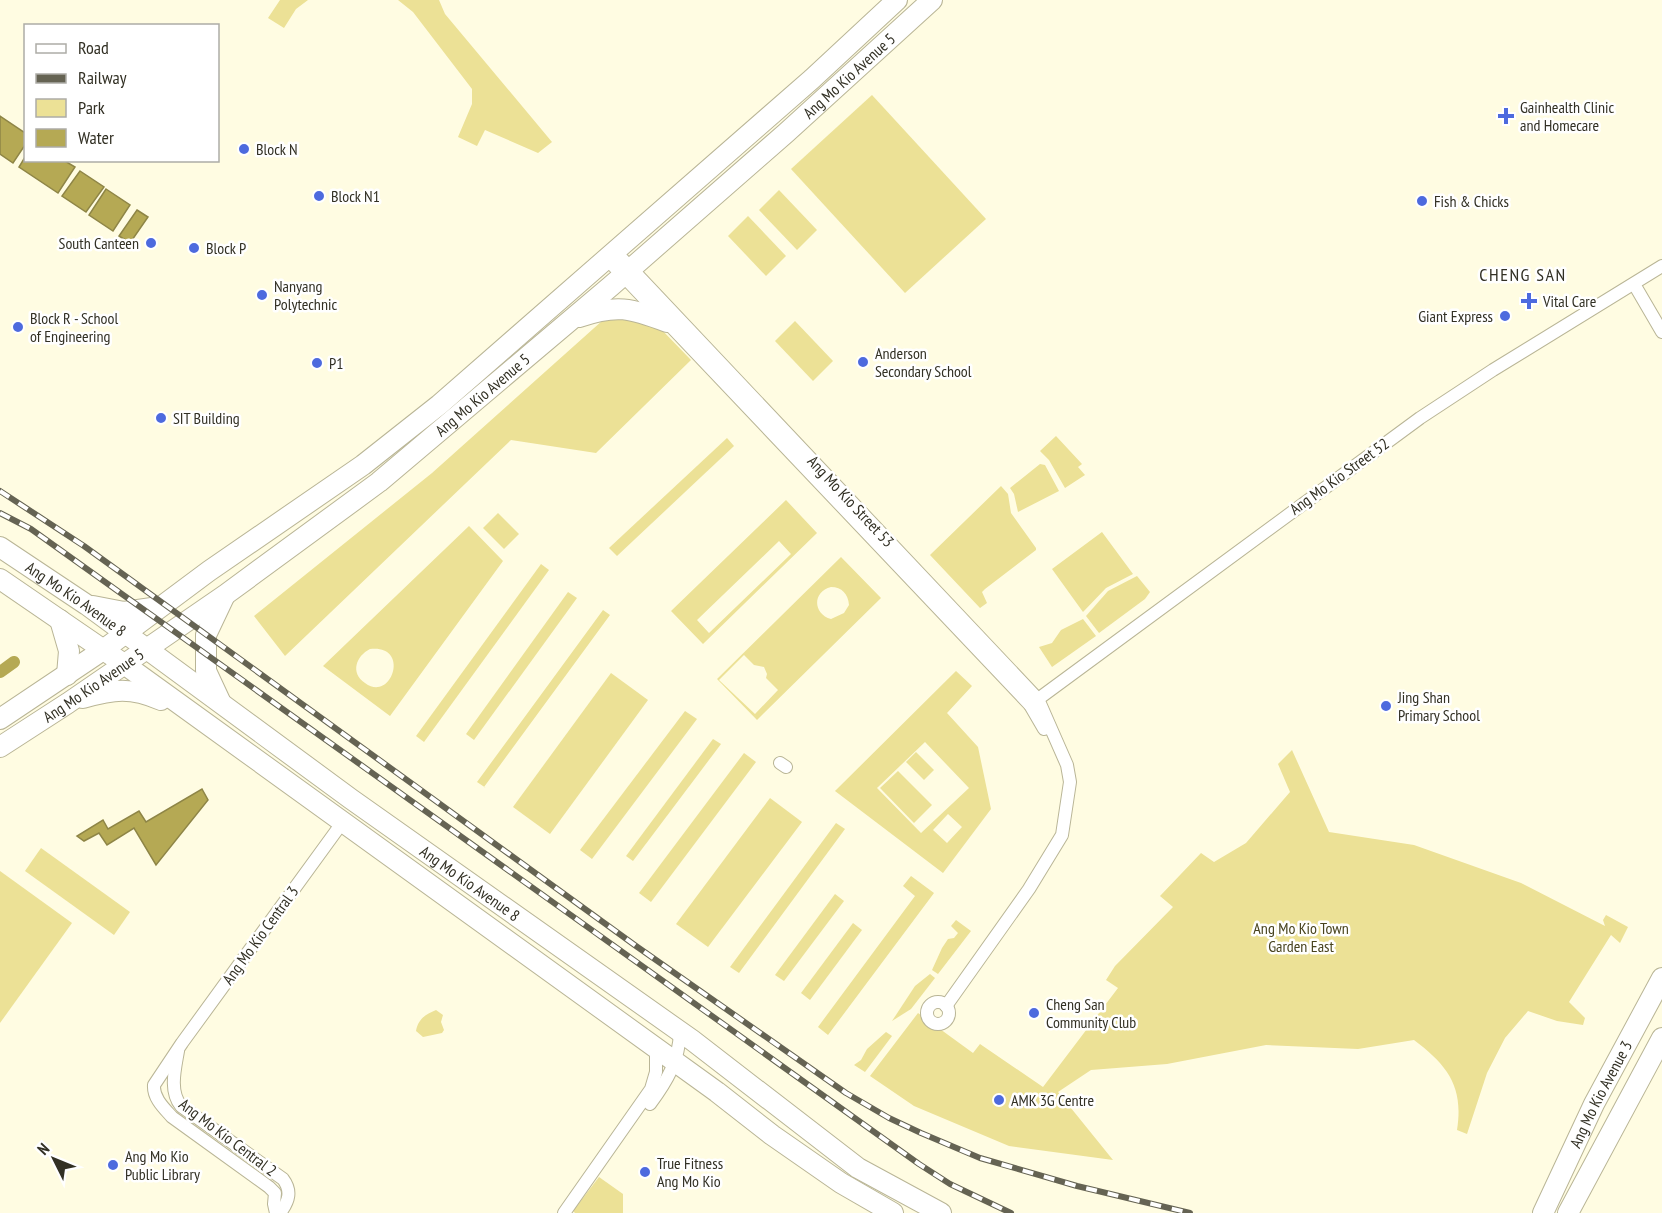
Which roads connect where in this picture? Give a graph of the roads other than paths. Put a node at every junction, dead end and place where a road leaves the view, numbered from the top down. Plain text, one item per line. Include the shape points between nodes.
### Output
1 (932, 0) edge
2 (890, 6) edge
3 (898, 29) junction
4 (610, 254) junction
5 (1662, 266) edge
6 (627, 272) junction
7 (1636, 282) junction
8 (1662, 318) edge
9 (571, 320) junction
10 (667, 322) junction
11 (1662, 332) edge
12 (0, 547) edge
13 (0, 579) edge
14 (225, 595) junction
15 (87, 605) junction
16 (162, 607) junction
17 (60, 620) junction
18 (126, 633) junction
19 (147, 648) junction
20 (103, 650) junction
21 (124, 664) junction
22 (67, 675) junction
23 (1034, 702) junction
24 (68, 703) junction
25 (221, 704) junction
26 (183, 709) junction
27 (0, 719) edge
28 (0, 747) edge
29 (342, 823) junction
30 (572, 956) junction
31 (557, 977) junction
32 (1662, 978) edge
33 (943, 1004) dead end
34 (680, 1032) junction
35 (1662, 1038) edge
36 (178, 1048) junction
37 (656, 1048) junction
38 (676, 1062) junction
39 (162, 1106) joint
40 (600, 1163) junction
41 (274, 1211) edge
42 (564, 1213) edge
43 (893, 1213) edge
44 (941, 1213) edge
45 (1542, 1213) edge
46 (1568, 1213) edge

1 - 3 main road, Ang Mo Kio Avenue 5
2 - 3 main road via 898,17
2 - 4 main road, Ang Mo Kio Avenue 5
3 - 6 main road, Ang Mo Kio Avenue 5
4 - 6 street, Ang Mo Kio Street 53
4 - 16 main road, Ang Mo Kio Avenue 5 via 463,384 363,465
5 - 7 street, Ang Mo Kio Street 52
6 - 9 main road, Ang Mo Kio Avenue 5
6 - 10 street, Ang Mo Kio Street 53
6 - 23 street, Ang Mo Kio Street 53
7 - 8 street
7 - 11 street
7 - 23 street, Ang Mo Kio Street 52 via 1411,425
9 - 10 main road via 621,308
9 - 14 main road, Ang Mo Kio Avenue 5 via 379,482
10 - 23 street, Ang Mo Kio Street 53
12 - 15 main road, Ang Mo Kio Avenue 8
13 - 17 main road, Ang Mo Kio Avenue 8
14 - 19 main road, Ang Mo Kio Avenue 5
14 - 25 main road via 206,635 206,671
15 - 16 main road via 124,612
15 - 18 main road, Ang Mo Kio Avenue 8
16 - 18 main road, Ang Mo Kio Avenue 5
17 - 20 main road, Ang Mo Kio Avenue 8
17 - 22 main road via 69,651
18 - 19 main road, Ang Mo Kio Avenue 8
18 - 20 main road, Ang Mo Kio Avenue 5
19 - 21 main road, Ang Mo Kio Avenue 5
19 - 25 main road, Ang Mo Kio Avenue 8
20 - 21 main road, Ang Mo Kio Avenue 8
20 - 22 main road, Ang Mo Kio Avenue 5
21 - 24 main road, Ang Mo Kio Avenue 5
21 - 26 main road, Ang Mo Kio Avenue 8
22 - 27 main road, Ang Mo Kio Avenue 5
23 - 33 street, Ang Mo Kio Street 53 via 1067,765 1070,782 1062,835 1029,889
24 - 26 main road via 106,691 124,690 141,691
24 - 28 main road, Ang Mo Kio Avenue 5
25 - 30 main road, Ang Mo Kio Avenue 8
26 - 29 main road, Ang Mo Kio Avenue 8
29 - 31 main road, Ang Mo Kio Avenue 8
29 - 36 street, Ang Mo Kio Central 3
30 - 31 main road via 573,971
30 - 34 main road, Ang Mo Kio Avenue 8
31 - 37 main road, Ang Mo Kio Avenue 8
32 - 45 main road, Ang Mo Kio Avenue 3 via 1594,1104
34 - 38 street
34 - 44 main road, Ang Mo Kio Avenue 8 via 858,1168
35 - 46 main road, Ang Mo Kio Avenue 3
36 - 39 street, Ang Mo Kio Central 3 via 154,1085 153,1091
36 - 41 street, Ang Mo Kio Central 2 via 174,1093 181,1106 283,1179 289,1187 286,1204
37 - 38 main road, Ang Mo Kio Avenue 8
37 - 40 street via 651,1089
38 - 40 street via 618,1147
38 - 43 main road, Ang Mo Kio Avenue 8 via 772,1135
39 - 41 street, Ang Mo Kio Central 2 via 269,1187 274,1194
40 - 42 street

